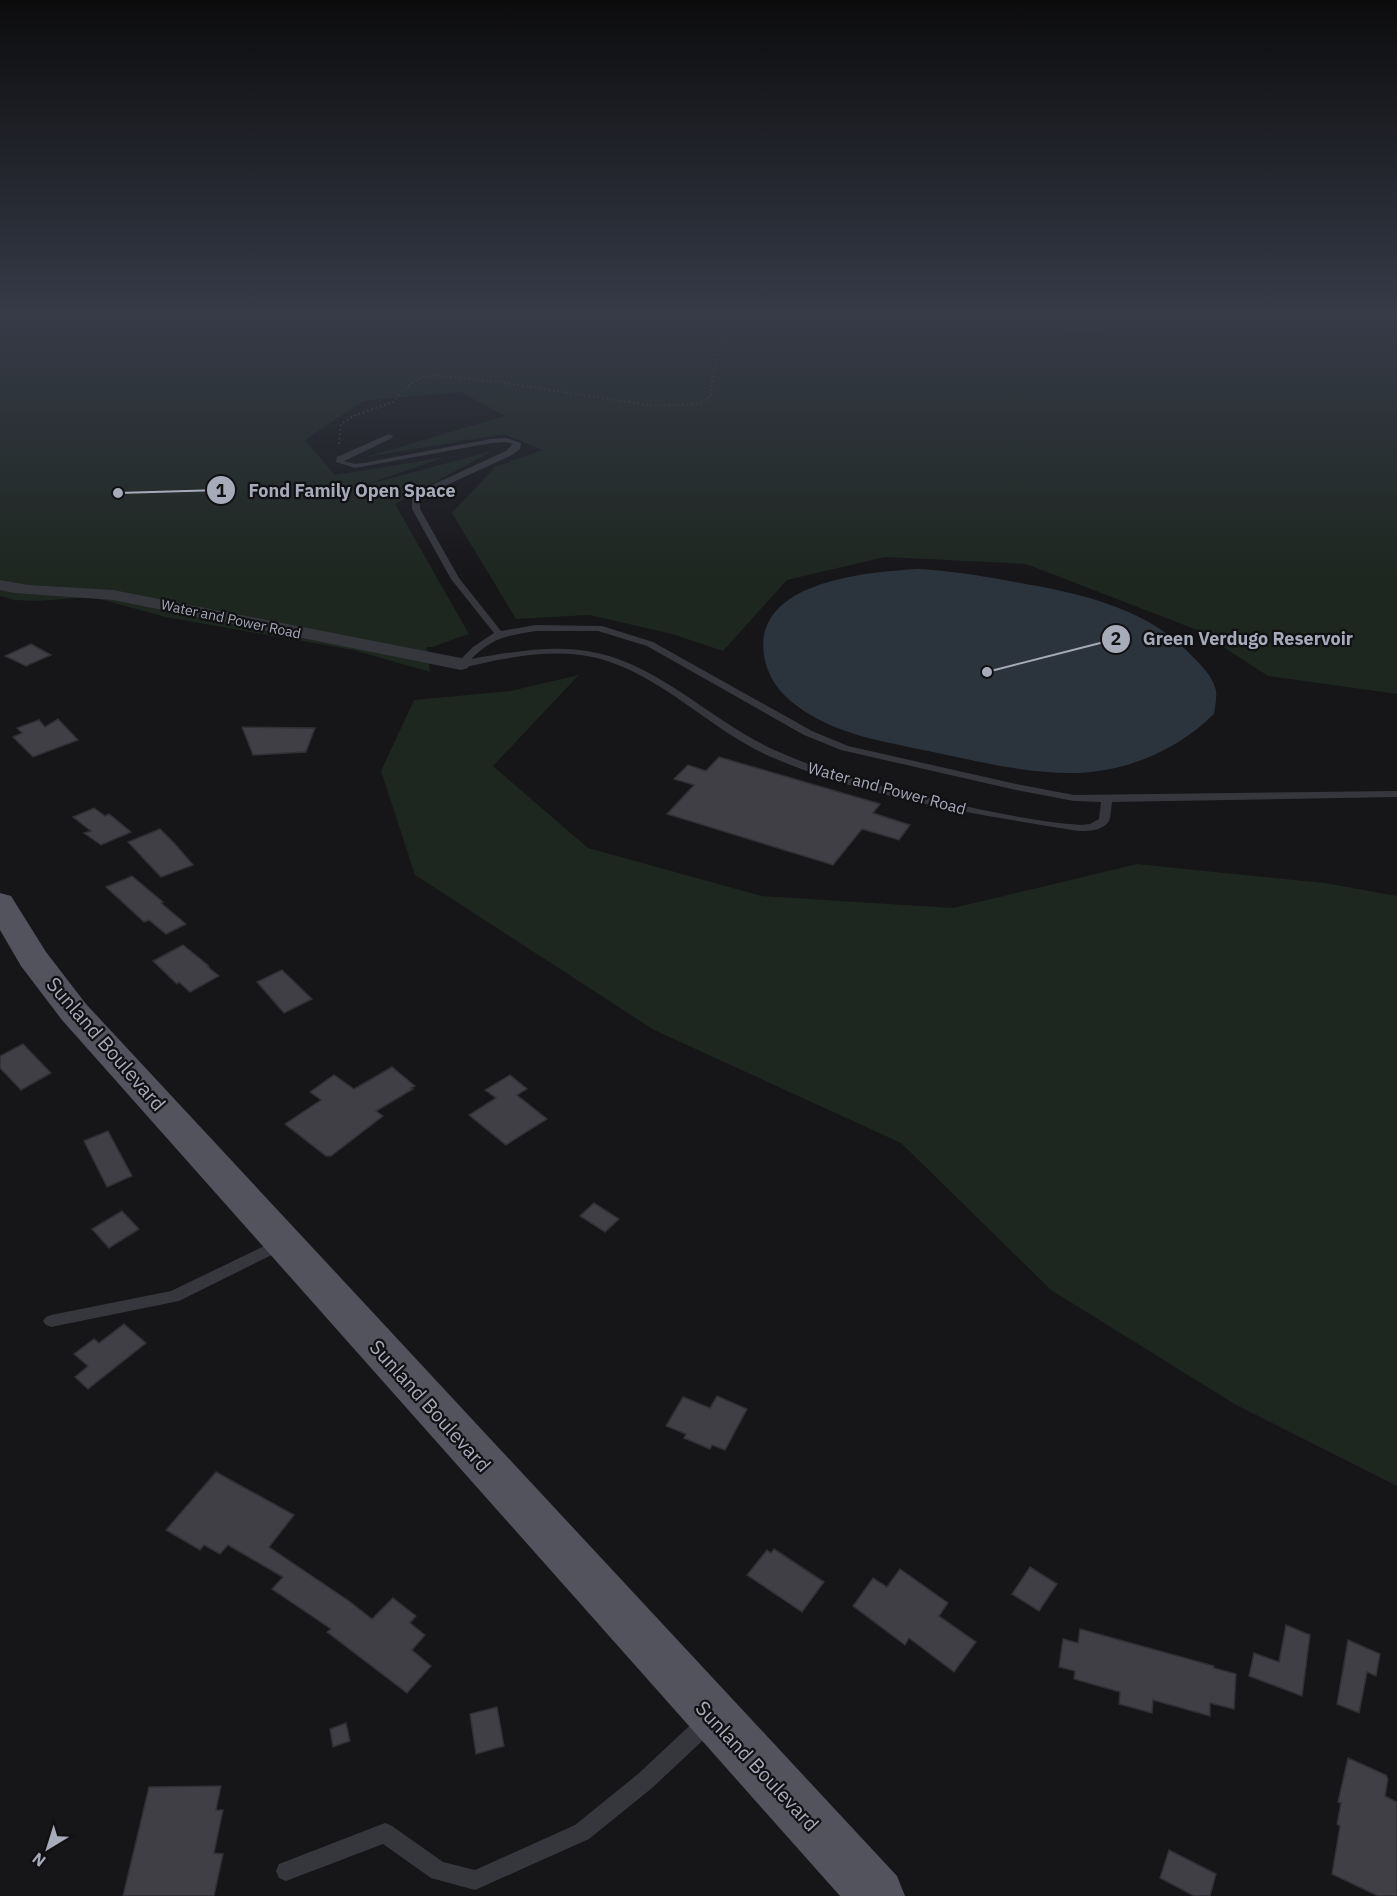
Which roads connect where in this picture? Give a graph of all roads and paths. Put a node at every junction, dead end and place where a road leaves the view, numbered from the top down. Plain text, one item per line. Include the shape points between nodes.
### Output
1 (383, 405) edge
2 (651, 405) edge
3 (689, 405) edge
4 (389, 436) dead end
5 (340, 459) junction
6 (0, 585) edge
7 (499, 634) junction
8 (461, 664) junction
9 (1397, 795) edge
10 (1107, 799) junction
11 (0, 903) edge
12 (282, 1243) junction
13 (51, 1321) dead end
14 (713, 1718) junction
15 (286, 1870) dead end
16 (878, 1896) edge

1 - 5 path via 341,424
2 - 3 path
4 - 5 lane
5 - 7 lane via 345,465 355,466 491,441 517,443 518,447 509,453 428,489 416,500 416,509 455,579
6 - 8 street, Water and Power Road via 19,590 113,595
7 - 8 lane, Water and Power Road
7 - 10 lane, Water and Power Road via 572,626 610,630 650,644 808,733 845,748 1016,787 1074,798
8 - 10 lane, Water and Power Road via 544,649 577,650 601,656 631,665 712,719 783,758 819,772 937,803 1087,828 1104,820
9 - 10 lane, Water and Power Road
11 - 12 main road, Sunland Boulevard via 33,958 74,1012
12 - 13 lane via 174,1298
12 - 14 main road, Sunland Boulevard
14 - 15 lane via 582,1832 475,1880 438,1871 385,1833
14 - 16 main road, Sunland Boulevard

